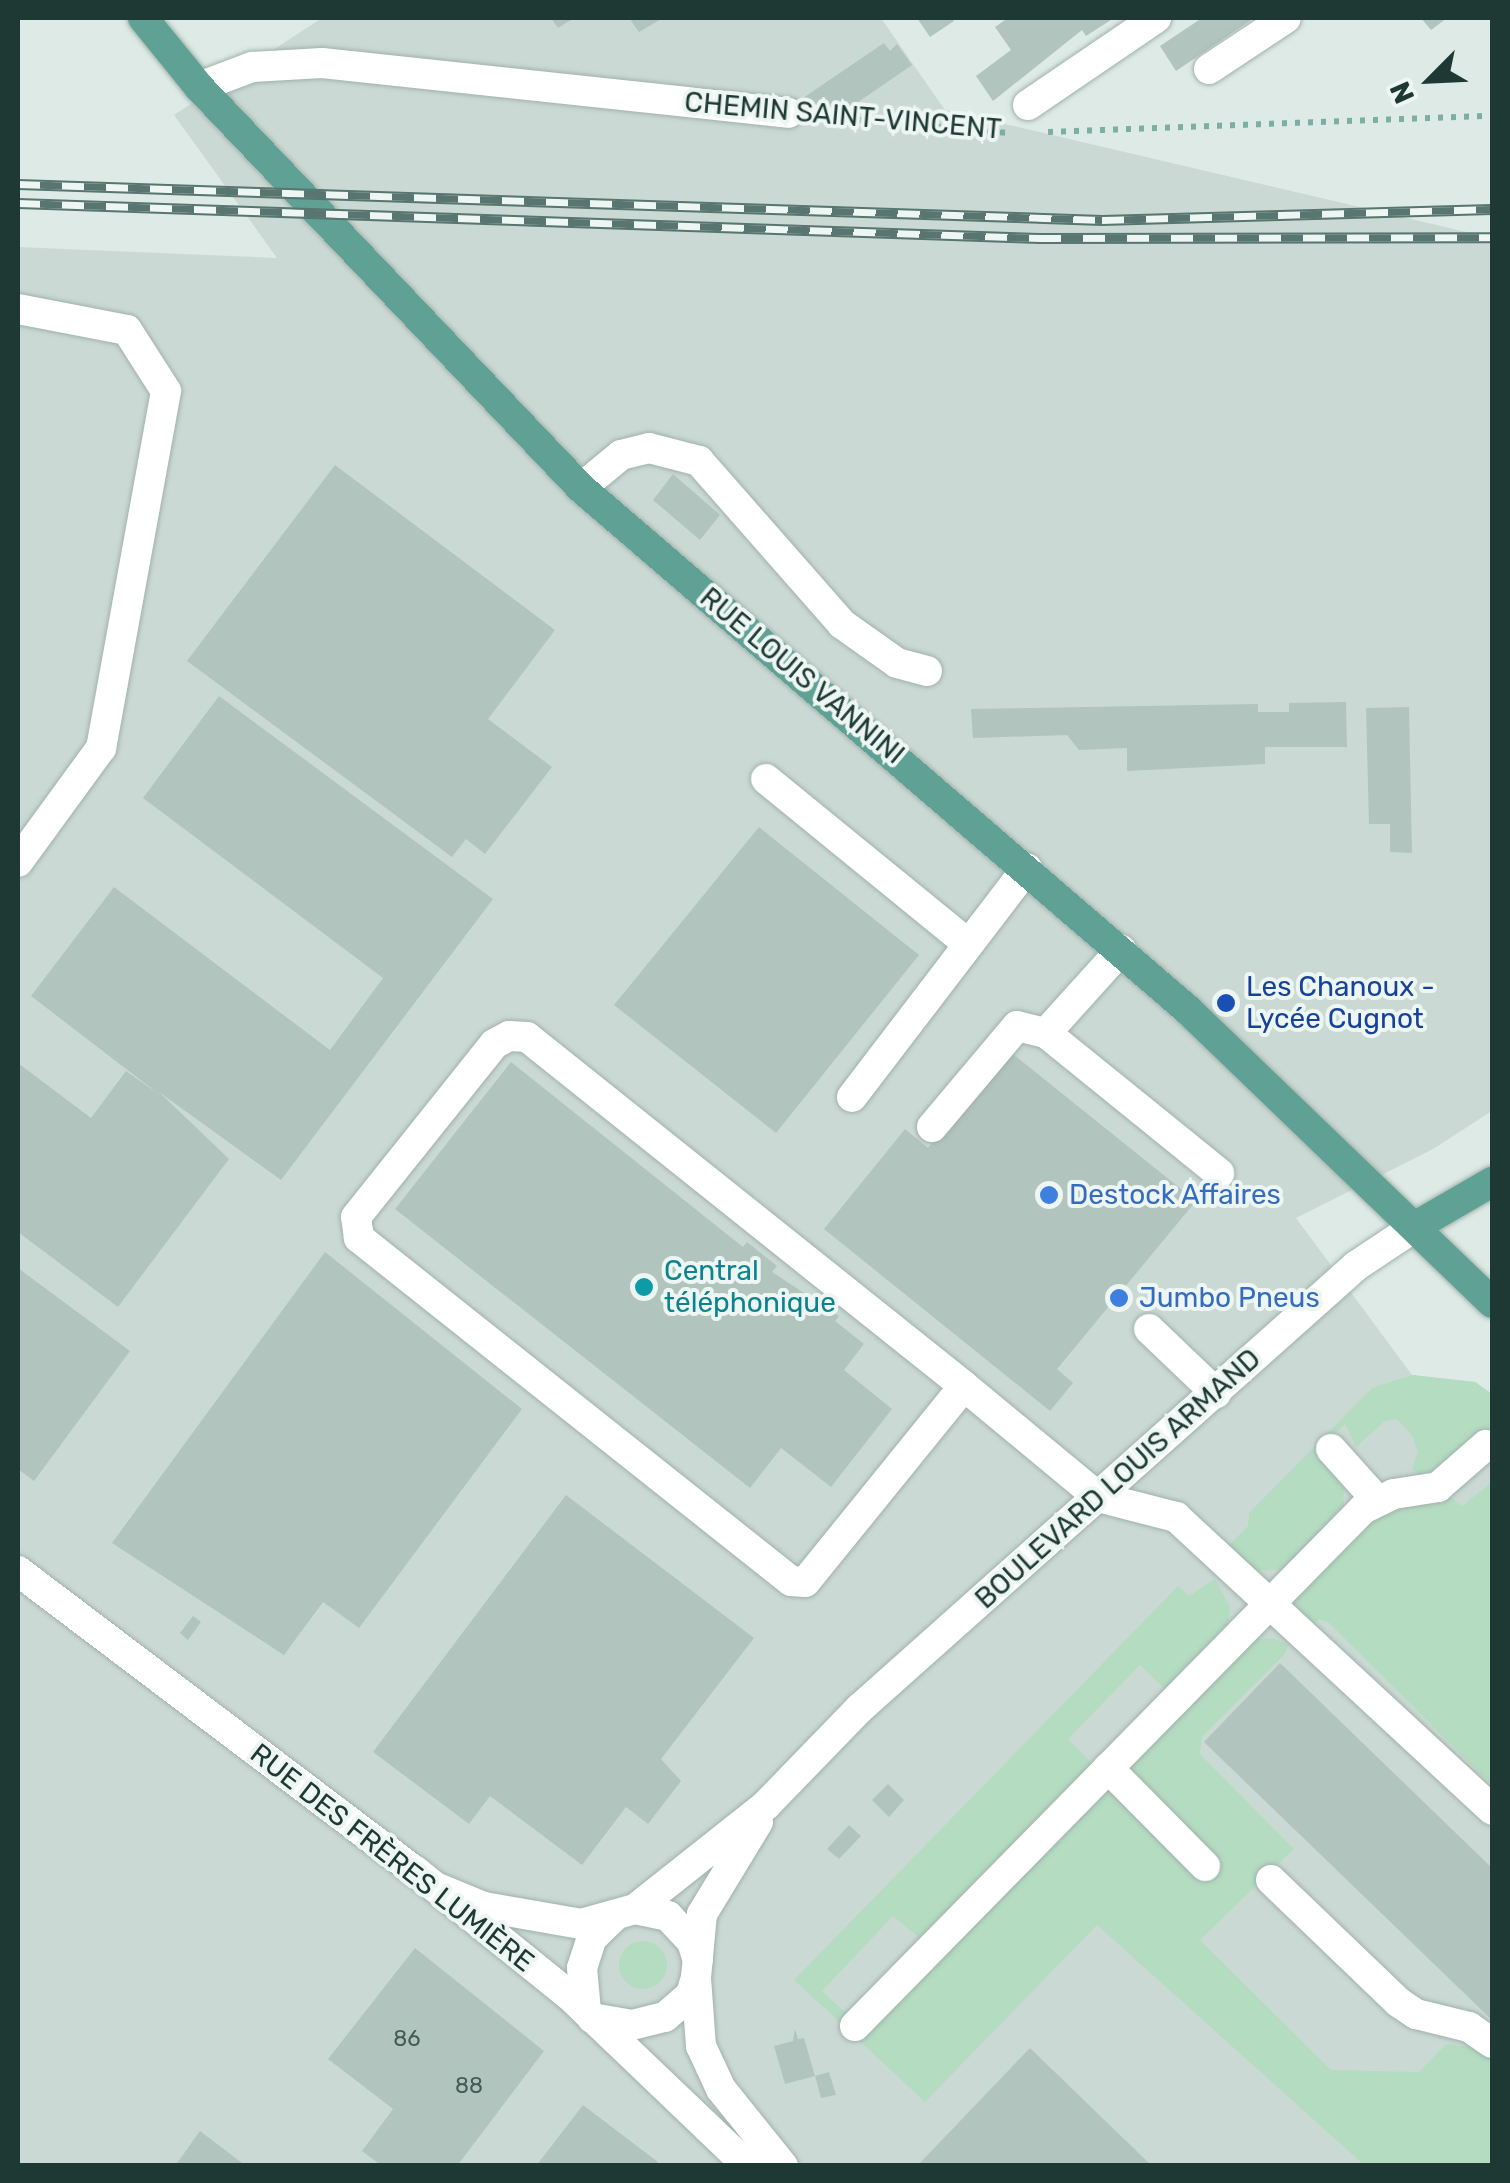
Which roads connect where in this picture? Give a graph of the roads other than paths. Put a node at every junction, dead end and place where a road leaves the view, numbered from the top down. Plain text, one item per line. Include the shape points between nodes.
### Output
1 (142, 18) edge
2 (1156, 18) edge
3 (1286, 18) edge
4 (1209, 69) dead end
5 (198, 88) junction
6 (788, 113) road end
7 (1028, 123) road end
8 (18, 310) edge
9 (581, 488) junction
10 (927, 671) dead end
11 (766, 779) dead end
12 (18, 862) edge
13 (1028, 868) junction
14 (966, 942) junction
15 (1121, 950) junction
16 (1046, 1032) junction
17 (852, 1097) dead end
18 (932, 1127) dead end
19 (1219, 1173) dead end
20 (1492, 1182) edge
21 (1416, 1226) junction
22 (1492, 1302) edge
23 (1150, 1328) dead end
24 (964, 1386) junction
25 (1216, 1393) junction
26 (1486, 1445) dead end
27 (1331, 1450) dead end
28 (1098, 1497) junction
29 (1377, 1500) junction
30 (18, 1571) edge
31 (1268, 1606) junction
32 (1108, 1768) junction
33 (766, 1805) junction
34 (1492, 1810) edge
35 (1205, 1866) dead end
36 (1271, 1880) dead end
37 (435, 1887) junction
38 (626, 1912) junction
39 (697, 1969) junction
40 (589, 2014) junction
41 (855, 2026) dead end
42 (1492, 2044) edge
43 (768, 2162) edge

1 - 5 main road, RUE LOUIS VANNINI
2 - 7 street
3 - 4 street
5 - 6 street, CHEMIN SAINT-VINCENT via 252,67 322,63
5 - 9 main road, RUE LOUIS VANNINI
8 - 12 street via 127,330 166,391 101,748
9 - 10 street via 621,455 649,448 698,461 842,624 886,656
9 - 13 main road, RUE LOUIS VANNINI
11 - 14 street
13 - 14 street
13 - 15 main road, RUE LOUIS VANNINI
14 - 17 street
15 - 16 street
15 - 21 main road, RUE LOUIS VANNINI
16 - 18 street via 1018,1026
16 - 19 street
20 - 21 main road, BOULEVARD LOUIS ARMAND
21 - 22 main road, RUE LOUIS VANNINI
21 - 25 street, BOULEVARD LOUIS ARMAND via 1356,1266
23 - 25 street
24 - 24 street via 527,1038 494,1044 356,1217 360,1238 791,1581 816,1574
24 - 28 street
25 - 28 street, BOULEVARD LOUIS ARMAND
26 - 29 street via 1438,1487
27 - 29 street
28 - 31 street via 1176,1517
28 - 33 street, BOULEVARD LOUIS ARMAND via 859,1710
29 - 31 street
30 - 37 street, RUE DES FRÈRES LUMIÈRE
31 - 32 street
31 - 34 street
32 - 35 street
32 - 41 street
33 - 38 street, BOULEVARD LOUIS ARMAND
33 - 39 street, BOULEVARD LOUIS ARMAND via 702,1914
36 - 42 street via 1398,2002 1416,2014 1469,2027
37 - 38 street, BOULEVARD LOUIS ARMAND via 484,1907 581,1924
37 - 40 street, RUE DES FRÈRES LUMIÈRE
38 - 39 street via 668,1916 692,1942
38 - 40 street via 592,1938 582,1968
39 - 40 street via 691,1994 665,2016 632,2025
39 - 43 street, BOULEVARD LOUIS ARMAND via 701,2046
40 - 43 street, RUE DES FRÈRES LUMIÈRE

